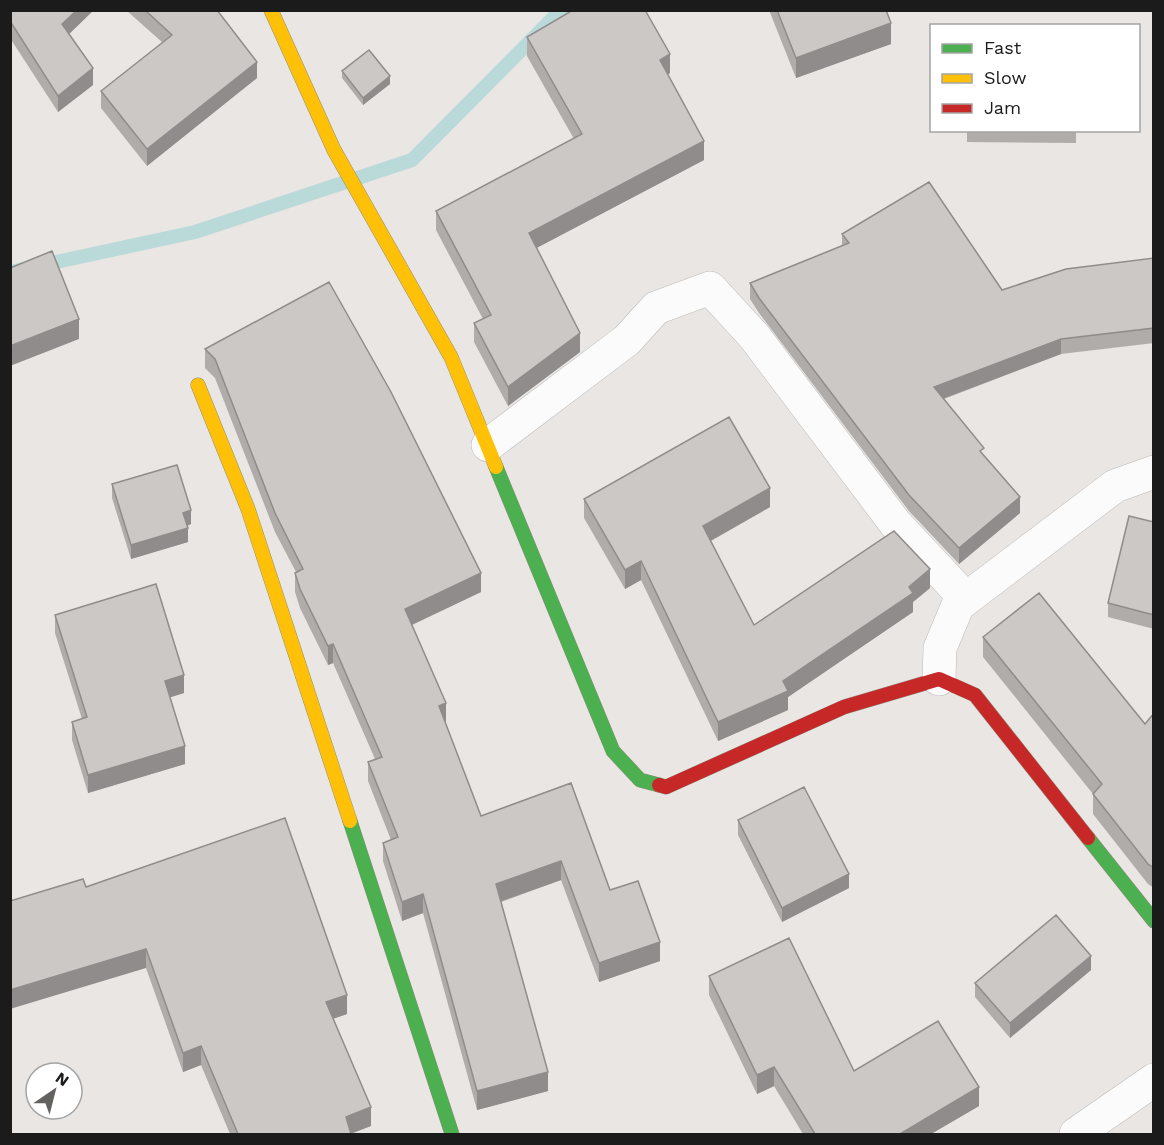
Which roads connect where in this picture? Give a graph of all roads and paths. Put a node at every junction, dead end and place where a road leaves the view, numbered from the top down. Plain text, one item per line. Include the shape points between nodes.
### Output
1 (271, 10) edge
2 (198, 385) dead end
3 (488, 445) junction
4 (1154, 472) edge
5 (966, 599) junction
6 (939, 679) junction
7 (1154, 921) edge
8 (1154, 1080) edge
9 (452, 1134) edge
10 (1076, 1134) edge

1 - 3 street via 334,150 451,357
2 - 9 street via 248,509
3 - 5 street via 627,340 656,308 710,288 754,336 895,522
3 - 6 street via 613,751 640,780 666,787 844,707
4 - 5 street via 1115,486
5 - 6 street via 958,605 940,648
6 - 7 street via 975,694
8 - 10 street

